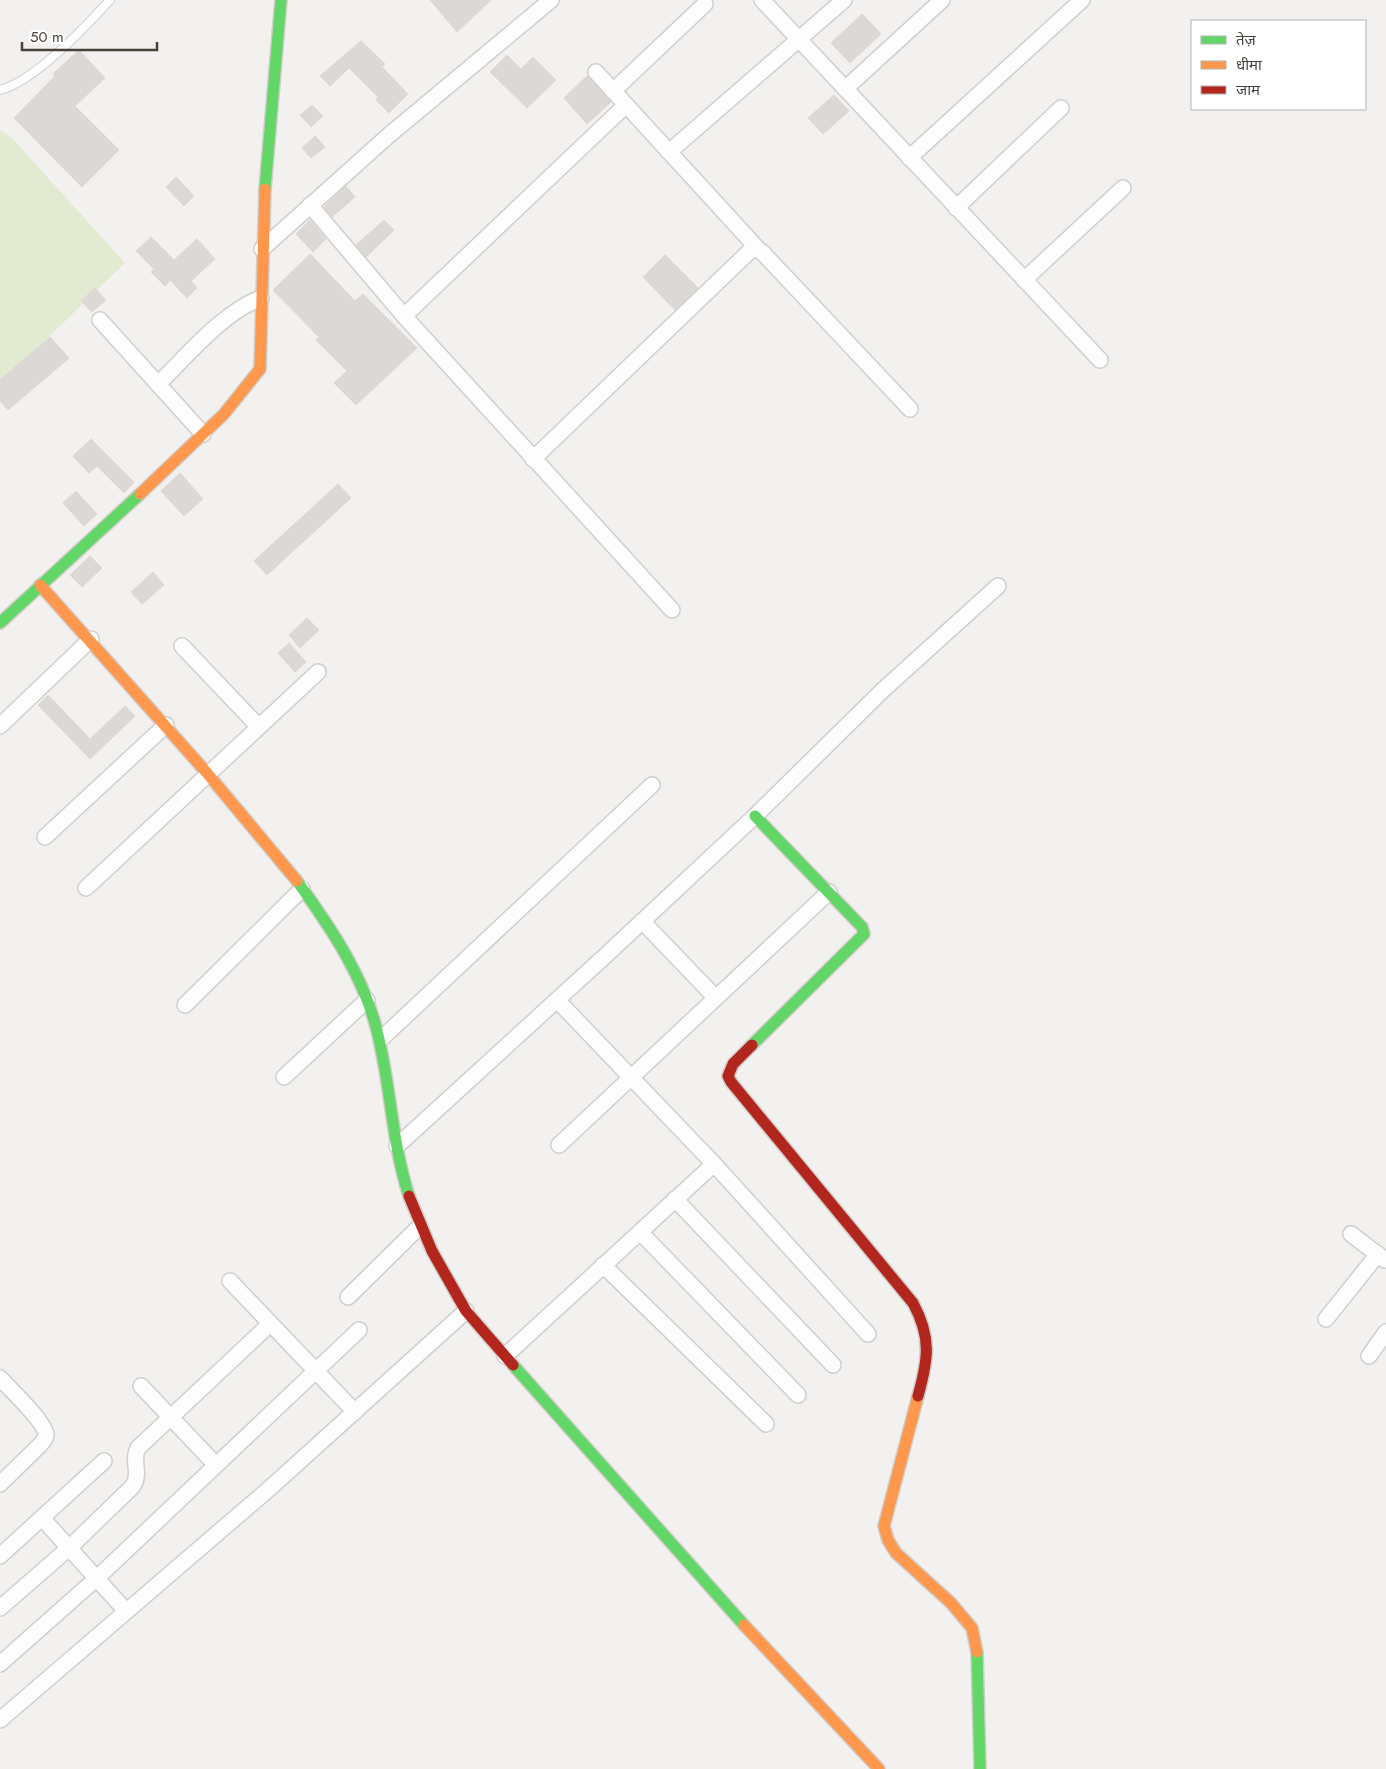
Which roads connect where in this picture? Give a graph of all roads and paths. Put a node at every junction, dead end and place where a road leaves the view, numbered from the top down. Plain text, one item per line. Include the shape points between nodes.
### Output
1 (110, 0) edge
2 (281, 0) edge
3 (551, 0) edge
4 (762, 0) edge
5 (844, 0) edge
6 (942, 0) edge
7 (1082, 0) edge
8 (705, 4) dead end
9 (799, 40) junction
10 (596, 72) dead end
11 (845, 89) junction
12 (0, 90) edge
13 (613, 91) junction
14 (626, 105) junction
15 (1060, 108) dead end
16 (669, 152) junction
17 (909, 158) junction
18 (1123, 188) dead end
19 (310, 205) junction
20 (956, 208) junction
21 (758, 249) junction
22 (262, 250) junction
23 (1024, 280) junction
24 (261, 298) junction
25 (404, 316) junction
26 (100, 320) dead end
27 (1100, 360) dead end
28 (158, 384) junction
29 (910, 409) dead end
30 (203, 434) junction
31 (533, 459) junction
32 (40, 586) junction
33 (998, 586) dead end
34 (672, 610) dead end
35 (0, 623) edge
36 (91, 639) junction
37 (182, 646) dead end
38 (318, 672) dead end
39 (166, 725) junction
40 (0, 726) edge
41 (259, 727) junction
42 (208, 775) junction
43 (652, 785) dead end
44 (755, 816) junction
45 (46, 838) dead end
46 (86, 888) dead end
47 (302, 889) junction
48 (829, 892) junction
49 (642, 921) junction
50 (716, 998) junction
51 (367, 1000) junction
52 (557, 1000) junction
53 (186, 1005) dead end
54 (381, 1038) junction
55 (284, 1077) dead end
56 (630, 1078) junction
57 (559, 1145) dead end
58 (397, 1146) junction
59 (714, 1164) junction
60 (676, 1199) junction
61 (419, 1227) junction
62 (640, 1232) junction
63 (1351, 1234) dead end
64 (1382, 1258) edge
65 (604, 1265) junction
66 (230, 1281) dead end
67 (348, 1297) dead end
68 (466, 1311) junction
69 (1326, 1319) dead end
70 (270, 1324) junction
71 (359, 1330) dead end
72 (1386, 1332) edge
73 (868, 1334) dead end
74 (505, 1356) junction
75 (1369, 1356) dead end
76 (833, 1365) dead end
77 (316, 1370) junction
78 (0, 1378) edge
79 (141, 1386) dead end
80 (798, 1395) dead end
81 (355, 1412) junction
82 (170, 1417) junction
83 (766, 1424) dead end
84 (104, 1461) dead end
85 (216, 1465) junction
86 (2, 1476) edge
87 (42, 1518) junction
88 (69, 1548) junction
89 (0, 1556) edge
90 (96, 1578) junction
91 (0, 1608) edge
92 (126, 1611) junction
93 (0, 1664) edge
94 (0, 1720) edge
95 (879, 1769) edge
96 (980, 1769) edge

1 - 12 lane via 30,74
2 - 22 street via 267,148
3 - 19 street
4 - 9 street
5 - 9 street
6 - 11 street
7 - 17 street
8 - 13 street
9 - 11 street
9 - 16 street
10 - 13 street
11 - 17 street
13 - 14 street
14 - 16 street
14 - 25 street
15 - 20 street
16 - 21 street
17 - 20 street
18 - 23 street
19 - 22 street
19 - 25 street
20 - 23 street
21 - 29 street
21 - 31 street via 750,250
22 - 24 street
23 - 27 street
24 - 28 street via 239,309 222,323
24 - 30 street via 260,370
25 - 31 street
26 - 28 street
28 - 30 street
30 - 32 street
31 - 34 street
32 - 35 street
32 - 36 street
33 - 44 street via 883,690
36 - 39 street
36 - 40 street
37 - 41 street
38 - 41 street
39 - 42 street
39 - 45 street
41 - 42 street
42 - 46 street
42 - 47 street
43 - 54 street
44 - 48 street
44 - 49 street
47 - 51 street via 349,960
47 - 53 street
48 - 50 street
48 - 96 street via 862,927 864,934 733,1064 728,1076 912,1303 923,1321 928,1341 926,1364 884,1526 885,1537 899,1556 961,1614 973,1630 978,1669
49 - 50 street
49 - 52 street
50 - 56 street
51 - 54 street
51 - 55 street
52 - 56 street
52 - 58 street
54 - 58 street
56 - 57 street
56 - 59 street
58 - 61 street
59 - 60 street
59 - 73 street
60 - 62 street
60 - 76 street
61 - 67 street
61 - 68 street
62 - 65 street
62 - 80 street
63 - 64 street
64 - 69 street
65 - 74 street
65 - 83 street
66 - 70 street
68 - 74 street
68 - 81 street
70 - 77 street
70 - 82 street
71 - 77 street
72 - 75 street
74 - 95 street via 715,1596
77 - 81 street
77 - 85 street
78 - 86 street via 46,1433 40,1445
79 - 82 street
81 - 92 street
82 - 85 street
82 - 88 street via 136,1450 136,1483
84 - 87 street
85 - 90 street
87 - 88 street
87 - 89 street
88 - 90 street
88 - 91 street
90 - 92 street
90 - 93 street
92 - 94 street

